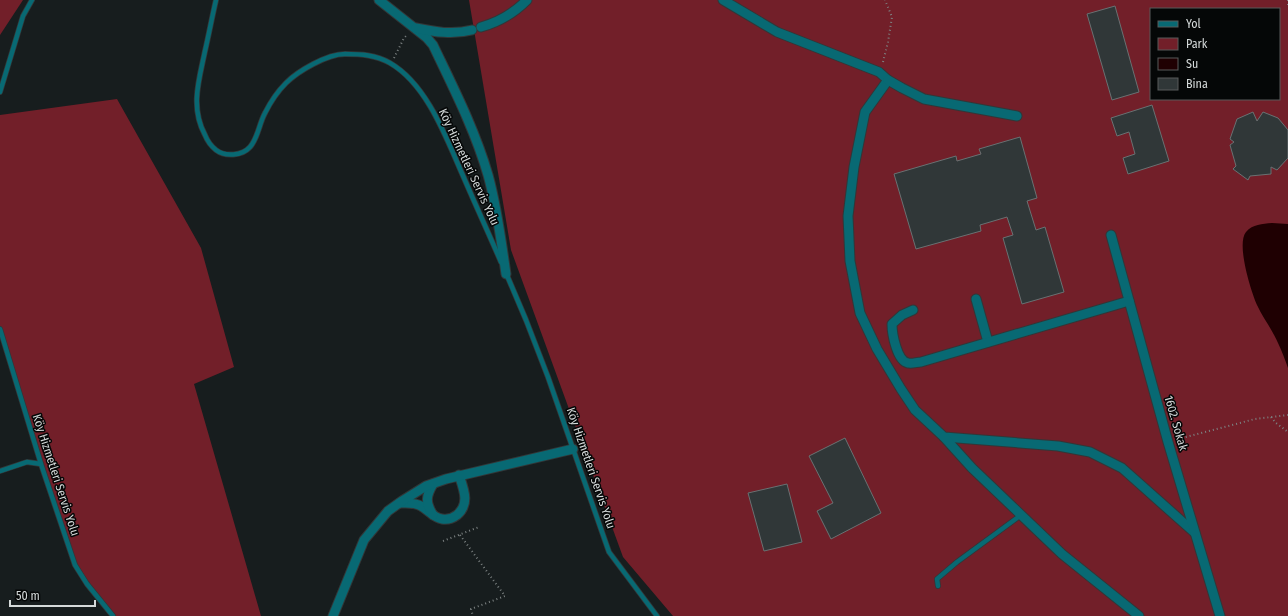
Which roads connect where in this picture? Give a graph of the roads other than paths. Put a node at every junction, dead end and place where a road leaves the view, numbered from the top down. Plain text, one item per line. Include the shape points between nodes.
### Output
1 (32, 0) edge
2 (216, 0) edge
3 (379, 0) edge
4 (527, 0) edge
5 (723, 0) edge
6 (414, 27) junction
7 (481, 28) dead end
8 (472, 30) dead end
9 (888, 80) junction
10 (0, 92) edge
11 (1017, 116) dead end
12 (1111, 235) dead end
13 (506, 274) junction
14 (976, 299) dead end
15 (1129, 301) junction
16 (913, 310) dead end
17 (0, 329) edge
18 (988, 342) junction
19 (944, 437) junction
20 (573, 449) junction
21 (41, 464) junction
22 (0, 471) edge
23 (459, 475) junction
24 (433, 484) junction
25 (398, 504) junction
26 (1021, 515) junction
27 (434, 516) junction
28 (1196, 533) junction
29 (938, 586) dead end
30 (113, 616) edge
31 (333, 616) edge
32 (657, 616) edge
33 (1139, 616) edge
34 (1220, 616) edge

1 - 10 lane via 23,16
2 - 13 lane, Köy Hizmetleri Servis Yolu via 196,91 200,125 207,140 216,150 226,154 238,154 249,148 272,100 286,83 326,58 343,54 365,54 391,64 415,85 438,118
3 - 6 street
4 - 7 street via 515,12
5 - 9 street via 777,32 879,72
6 - 8 street via 437,33 462,33
6 - 13 street via 433,45 465,114 487,173 498,218
9 - 11 street via 924,99
9 - 19 street via 865,112 848,216 850,261 860,313 877,349 915,410
12 - 15 street, 1602. Sokak
13 - 20 lane, Köy Hizmetleri Servis Yolu via 526,320
14 - 18 street
15 - 18 street
15 - 28 street, 1602. Sokak
16 - 18 street via 892,324 900,356 909,363 921,362
17 - 21 lane, Köy Hizmetleri Servis Yolu
19 - 26 street
19 - 28 street via 1058,446 1090,452 1122,468
20 - 23 street
20 - 32 lane, Köy Hizmetleri Servis Yolu via 609,552
21 - 22 lane via 27,462
21 - 30 lane, Köy Hizmetleri Servis Yolu via 76,565
23 - 24 street
23 - 27 street via 466,498 462,510 453,518 442,519
24 - 25 street
24 - 27 street via 427,493
25 - 27 street via 420,505
25 - 31 street via 388,511 364,540
26 - 29 lane via 937,579
26 - 33 street via 1062,554
28 - 34 street, 1602. Sokak

